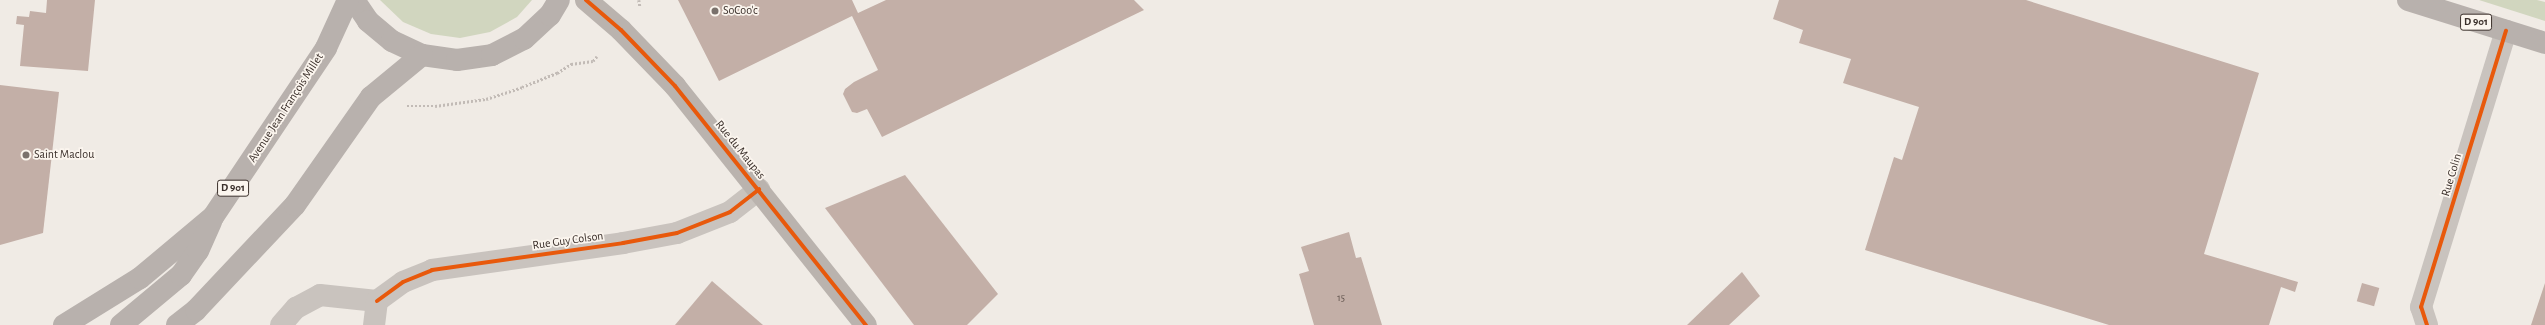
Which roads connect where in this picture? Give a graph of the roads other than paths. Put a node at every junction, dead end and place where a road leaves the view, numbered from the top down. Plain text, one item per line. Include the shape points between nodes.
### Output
1 (348, 0) edge
2 (354, 0) edge
3 (559, 0) edge
4 (586, 0) edge
5 (2408, 0) edge
6 (2506, 31) junction
7 (2545, 43) edge
8 (422, 55) junction
9 (759, 189) junction
10 (213, 217) junction
11 (377, 301) junction
12 (64, 325) edge
13 (121, 325) edge
14 (177, 325) edge
15 (281, 325) edge
16 (374, 325) edge
17 (866, 325) edge
18 (2427, 325) edge

1 - 10 main road, Avenue Jean François Millet / D 901 via 326,48
2 - 8 main road via 368,21 392,41
3 - 8 main road via 550,15 524,39 492,54 457,60
4 - 9 street, Rue du Maupas via 621,30 676,86
5 - 6 main road, D 901
6 - 7 main road, D 901
6 - 18 street, Rue Colin via 2421,307
8 - 14 main road via 372,97 295,205 196,310
9 - 11 street, Rue Guy Colson via 730,212 677,233 432,270 403,282
9 - 17 street, Rue du Maupas
10 - 12 main road, Avenue Jean François Millet / D 901 via 140,278
10 - 13 main road, D 901 via 198,251 180,275
11 - 15 street via 320,295 296,308
11 - 16 street

